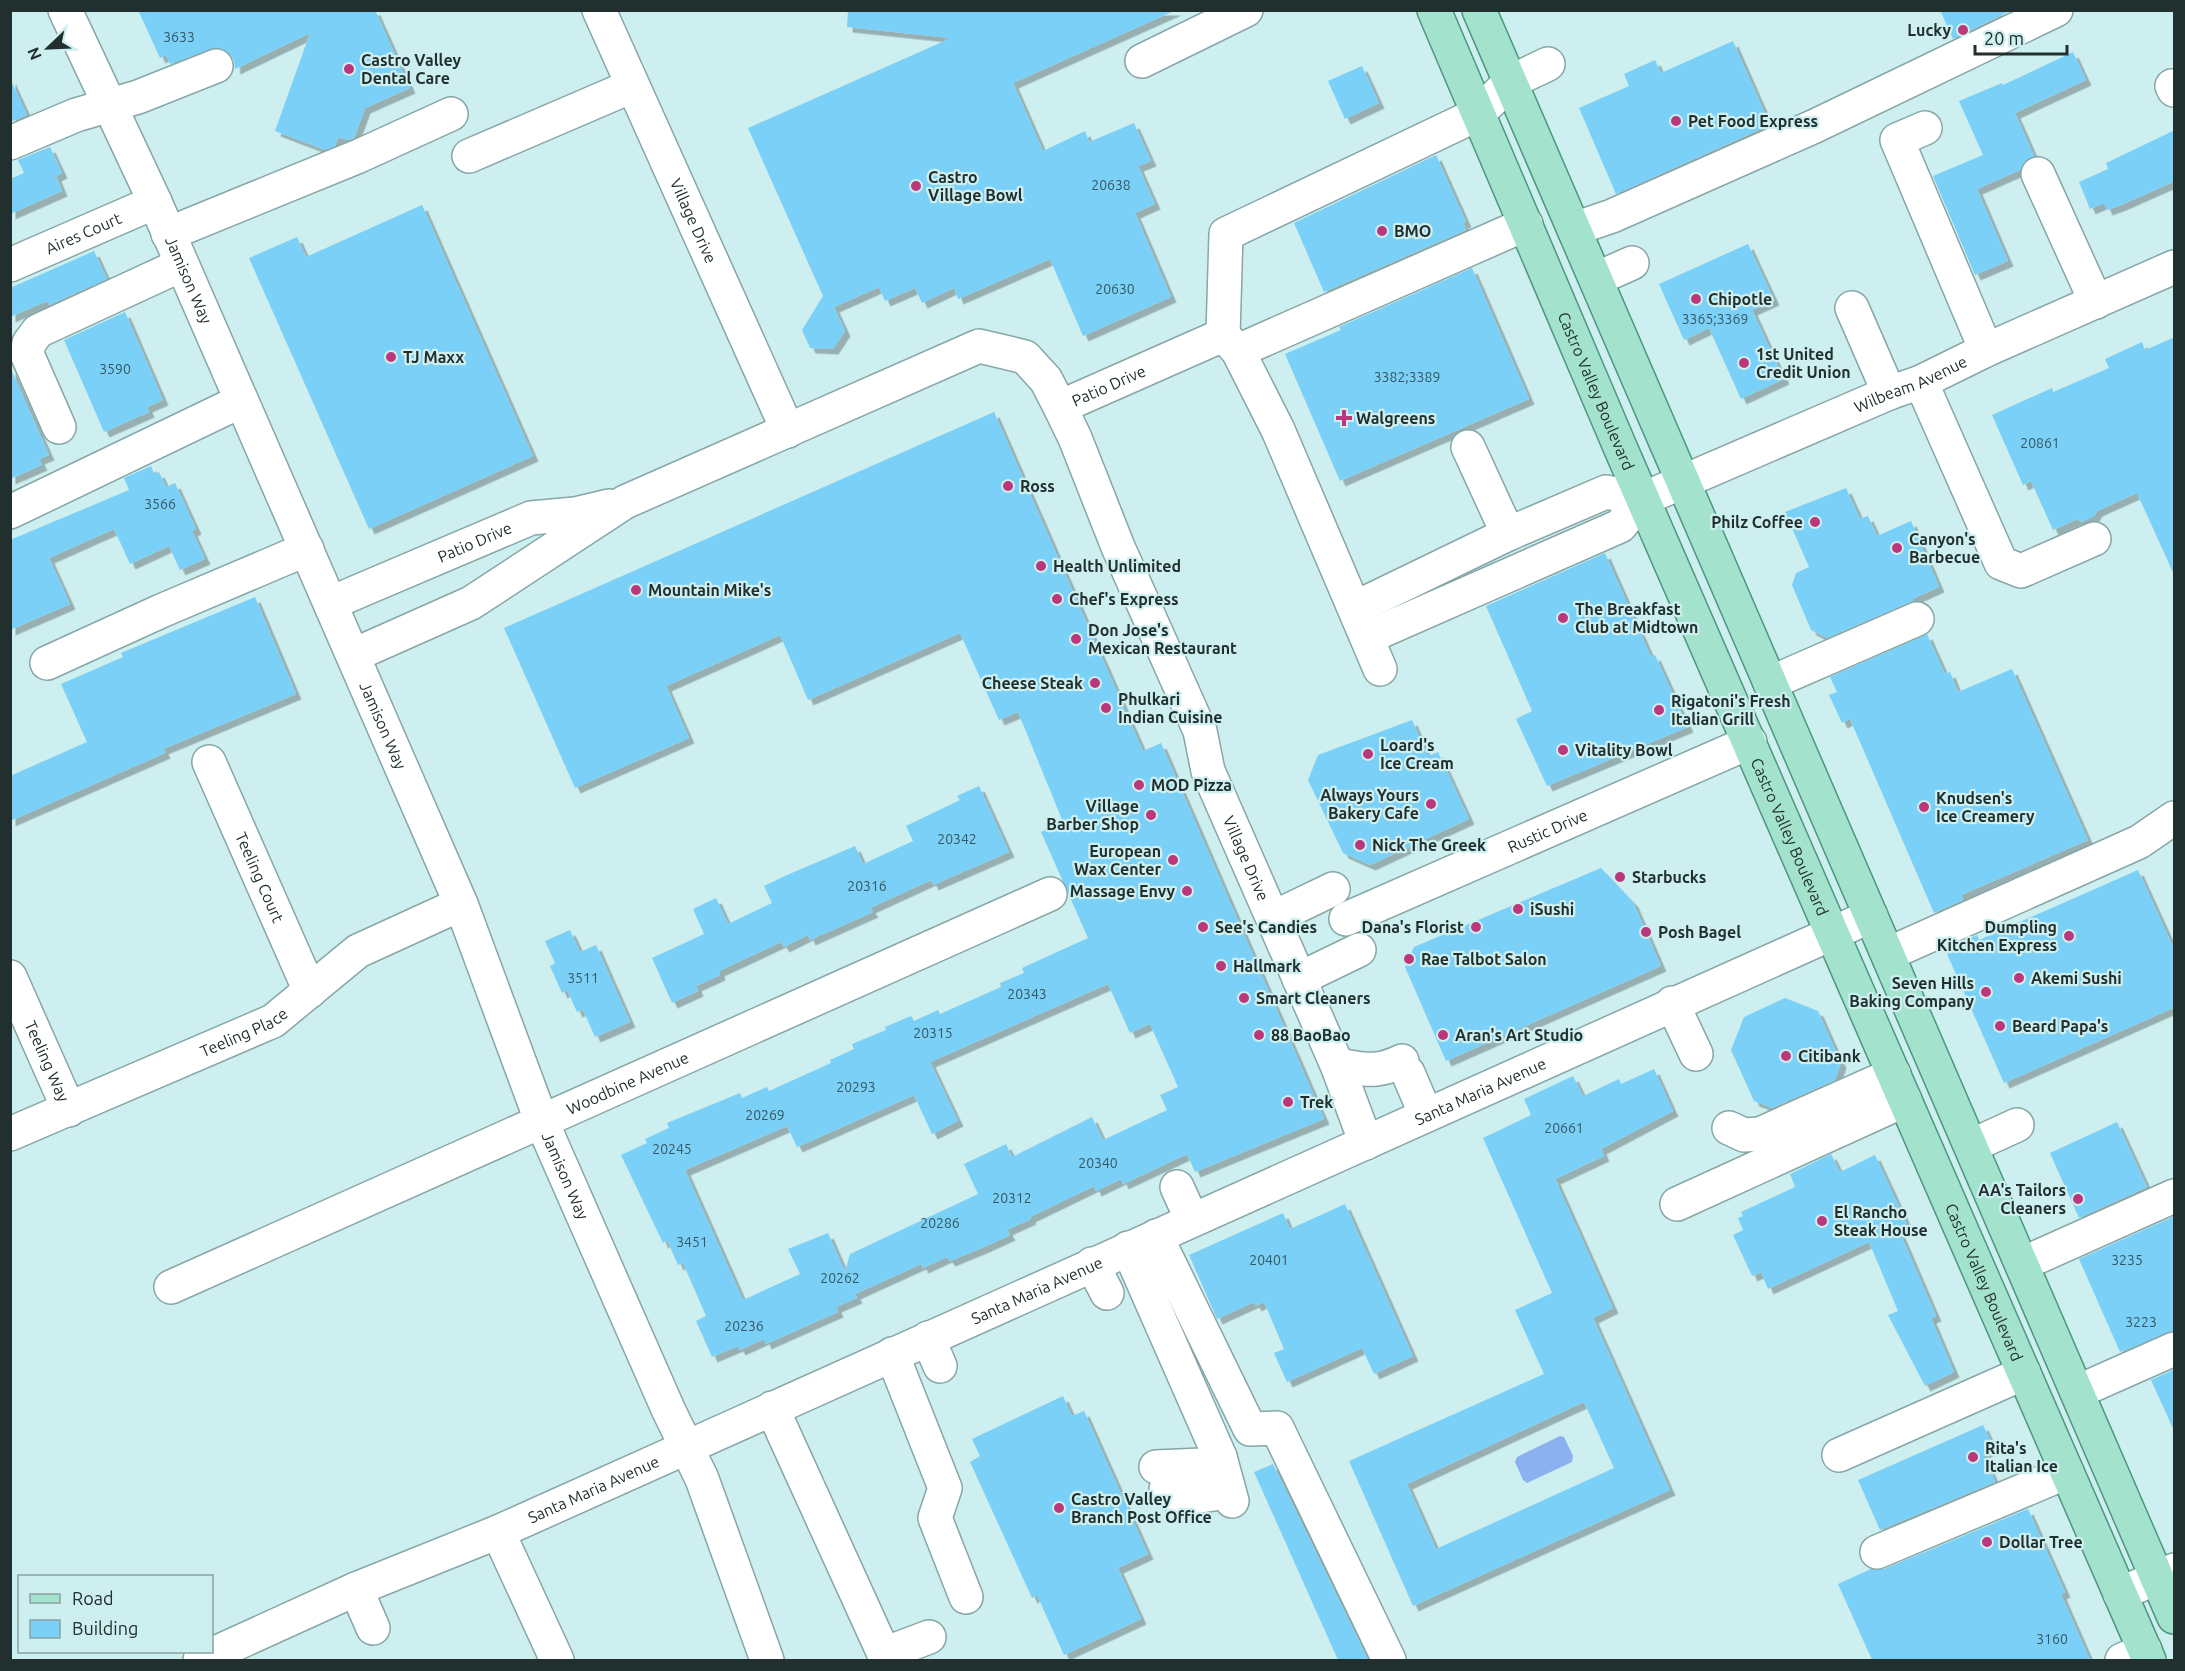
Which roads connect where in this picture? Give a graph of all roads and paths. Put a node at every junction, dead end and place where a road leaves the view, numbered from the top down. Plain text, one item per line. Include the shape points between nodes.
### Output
1 (65, 10) edge
2 (599, 10) edge
3 (1246, 10) edge
4 (1434, 10) edge
5 (1479, 10) edge
6 (2056, 10) edge
7 (1142, 61) dead end
8 (1548, 64) dead end
9 (216, 66) dead end
10 (1510, 82) junction
11 (632, 86) junction
12 (109, 106) junction
13 (451, 114) dead end
14 (1478, 114) junction
15 (1925, 128) dead end
16 (10, 143) edge
17 (469, 156) dead end
18 (2038, 174) dead end
19 (155, 202) junction
20 (1526, 224) junction
21 (1575, 229) junction
22 (168, 234) junction
23 (1632, 263) dead end
24 (182, 265) junction
25 (10, 266) edge
26 (2175, 267) edge
27 (1596, 279) junction
28 (2096, 302) junction
29 (1852, 308) dead end
30 (1230, 343) junction
31 (1986, 350) junction
32 (1921, 382) junction
33 (1888, 393) junction
34 (241, 402) junction
35 (1060, 407) junction
36 (59, 427) dead end
37 (788, 431) junction
38 (1468, 447) dead end
39 (1683, 482) junction
40 (1643, 499) junction
41 (625, 502) junction
42 (10, 512) edge
43 (1508, 534) junction
44 (2094, 539) dead end
45 (307, 549) junction
46 (331, 603) junction
47 (1355, 608) junction
48 (1917, 620) dead end
49 (1368, 638) junction
50 (354, 655) junction
51 (47, 663) dead end
52 (1380, 669) dead end
53 (1770, 683) junction
54 (1750, 742) junction
55 (209, 762) dead end
56 (2165, 825) edge
57 (1333, 889) dead end
58 (1050, 894) dead end
59 (461, 904) junction
60 (1871, 916) junction
61 (1273, 918) junction
62 (1346, 919) dead end
63 (1831, 932) junction
64 (1359, 950) dead end
65 (1888, 954) junction
66 (10, 977) edge
67 (1299, 979) junction
68 (310, 991) junction
69 (1672, 1003) junction
70 (1696, 1054) dead end
71 (1337, 1065) junction
72 (1899, 1087) junction
73 (69, 1110) junction
74 (1444, 1117) junction
75 (541, 1120) junction
76 (2017, 1125) dead end
77 (1729, 1128) dead end
78 (10, 1134) edge
79 (1971, 1146) junction
80 (1378, 1147) junction
81 (1177, 1187) dead end
82 (2175, 1196) edge
83 (1677, 1204) dead end
84 (1192, 1220) junction
85 (1142, 1242) junction
86 (1092, 1264) junction
87 (2022, 1264) junction
88 (171, 1287) dead end
89 (1107, 1293) dead end
90 (2175, 1349) edge
91 (892, 1354) junction
92 (2024, 1374) junction
93 (2077, 1392) junction
94 (772, 1408) junction
95 (686, 1447) junction
96 (1839, 1455) dead end
97 (2067, 1472) junction
98 (1161, 1478) dead end
99 (498, 1532) junction
100 (1877, 1552) dead end
101 (2166, 1574) edge
102 (356, 1589) junction
103 (2120, 1594) junction
104 (966, 1597) dead end
105 (2175, 1617) edge
106 (373, 1628) dead end
107 (929, 1637) dead end
108 (2139, 1657) edge
109 (200, 1660) edge
110 (557, 1660) edge
111 (767, 1660) edge
112 (1389, 1660) edge

1 - 12 street, Jamison Way
2 - 11 street, Village Drive
3 - 7 street
4 - 14 main road, Castro Valley Boulevard
5 - 10 main road
6 - 21 street via 1815,126
8 - 10 street
9 - 12 street
10 - 14 street
10 - 21 main road
11 - 17 street
11 - 37 street, Village Drive
12 - 16 street via 76,115
12 - 19 street, Jamison Way
13 - 22 street
14 - 20 main road, Castro Valley Boulevard
14 - 30 street via 1226,234
15 - 31 street via 1897,140
18 - 28 street
19 - 22 street, Jamison Way
19 - 25 street, Aires Court
20 - 30 street, Patio Drive
20 - 40 main road, Castro Valley Boulevard
21 - 27 main road
22 - 24 street, Jamison Way
23 - 27 street
24 - 34 street, Jamison Way
24 - 36 street via 38,331 27,354
26 - 28 street, Wilbeam Avenue
27 - 39 main road
28 - 31 street, Wilbeam Avenue
29 - 33 street
30 - 35 street, Patio Drive
30 - 47 street via 1278,430
31 - 32 street, Wilbeam Avenue
32 - 33 street, Wilbeam Avenue
32 - 44 street via 2001,563 2021,571
33 - 39 street, Wilbeam Avenue
34 - 42 street
34 - 45 street, Jamison Way
35 - 37 street, Patio Drive via 1046,380 1025,357 979,346
35 - 61 street, Village Drive via 1200,731 1208,771
37 - 41 street, Patio Drive
38 - 43 street
39 - 40 street, Wilbeam Avenue
39 - 53 main road
40 - 43 street via 1606,492
40 - 49 street via 1620,526
40 - 54 main road, Castro Valley Boulevard
41 - 46 street, Patio Drive via 575,514 531,518
41 - 50 street, Patio Drive via 471,603
43 - 47 street
45 - 46 street, Jamison Way
45 - 51 street
46 - 50 street, Jamison Way
47 - 49 street
48 - 53 street
49 - 52 street
50 - 59 street, Jamison Way
53 - 60 main road
54 - 62 street, Rustic Drive
54 - 63 main road, Castro Valley Boulevard
55 - 68 street, Teeling Court
56 - 65 street via 2139,842
57 - 61 street
58 - 75 street, Woodbine Avenue
59 - 68 street, Teeling Place via 358,951
59 - 75 street, Jamison Way
60 - 63 street, Santa Maria Avenue
60 - 65 main road
61 - 67 street, Village Drive
63 - 69 street, Santa Maria Avenue
63 - 72 main road, Castro Valley Boulevard
64 - 67 street
65 - 79 main road
66 - 73 street, Teeling Way
67 - 71 street, Village Drive
68 - 73 street, Teeling Place via 273,1021
69 - 70 street
69 - 74 street, Santa Maria Avenue
71 - 74 street via 1372,1071 1405,1067
71 - 80 street, Village Drive
72 - 77 street via 1760,1134 1744,1135
72 - 83 street
72 - 92 main road, Castro Valley Boulevard
73 - 78 street, Teeling Place
74 - 80 street, Santa Maria Avenue
75 - 88 street, Woodbine Avenue
75 - 95 street, Jamison Way
76 - 79 street
79 - 87 main road
80 - 84 street, Santa Maria Avenue
81 - 84 street
82 - 87 street
84 - 85 street, Santa Maria Avenue
85 - 86 street, Santa Maria Avenue
85 - 98 street via 1227,1482 1214,1494 1180,1499
85 - 112 street via 1250,1429 1277,1428
86 - 89 street
86 - 91 street, Santa Maria Avenue via 934,1352
87 - 93 main road
90 - 93 street
91 - 94 street, Santa Maria Avenue
91 - 104 street via 945,1488 935,1518
92 - 96 street
92 - 97 main road, Castro Valley Boulevard
93 - 101 main road
94 - 95 street, Santa Maria Avenue
94 - 107 street via 884,1654
95 - 99 street, Santa Maria Avenue
95 - 111 street, Jamison Way via 702,1479
97 - 100 street
97 - 103 main road, Castro Valley Boulevard
99 - 102 street, Santa Maria Avenue
99 - 110 street
101 - 103 street
101 - 105 main road
102 - 106 street
102 - 109 street, Santa Maria Avenue
103 - 108 main road, Castro Valley Boulevard

